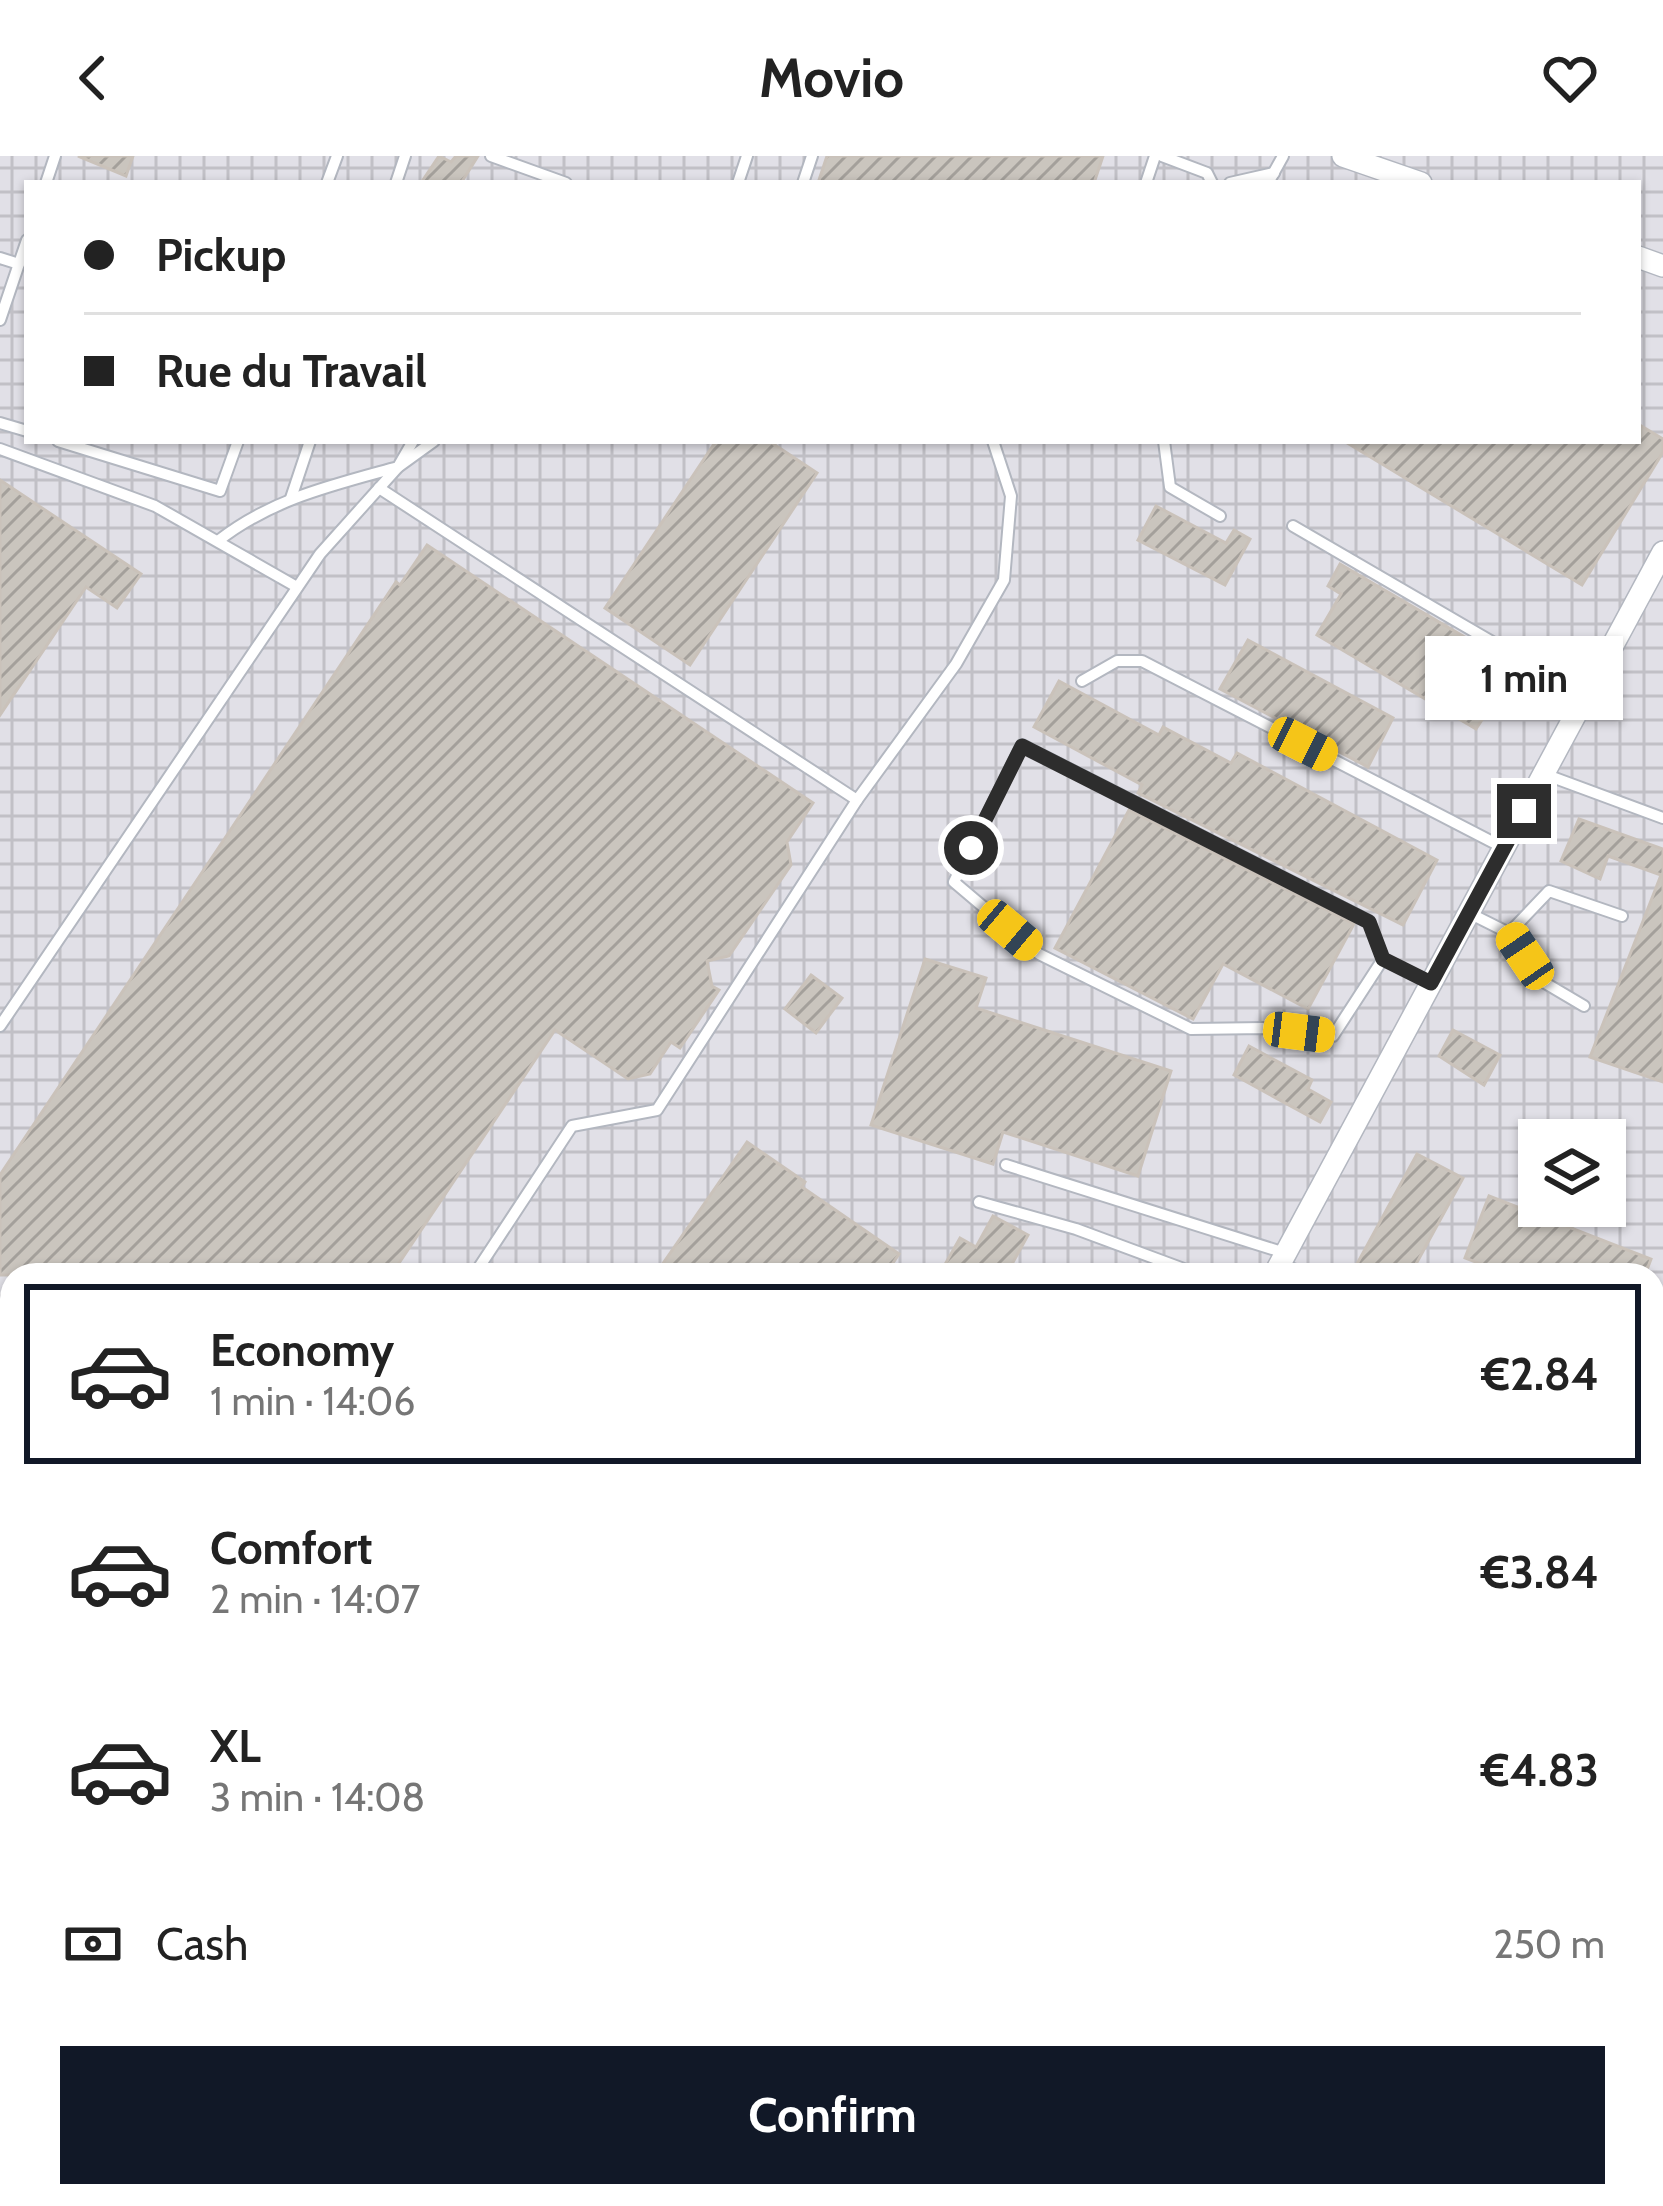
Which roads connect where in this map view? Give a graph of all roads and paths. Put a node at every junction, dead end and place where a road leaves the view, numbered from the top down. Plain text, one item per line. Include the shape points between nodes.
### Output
1 (491, 156) edge
2 (1159, 156) edge
3 (1283, 156) edge
4 (1342, 156) edge
5 (1271, 178) edge
6 (558, 180) edge
7 (1211, 180) edge
8 (1412, 180) edge
9 (24, 249) edge
10 (0, 258) edge
11 (19, 263) junction
12 (0, 320) edge
13 (68, 444) edge
14 (237, 444) edge
15 (309, 444) edge
16 (411, 444) edge
17 (430, 444) edge
18 (994, 444) edge
19 (1164, 444) edge
20 (0, 449) edge
21 (398, 467) junction
22 (379, 488) junction
23 (291, 498) junction
24 (1220, 516) dead end
25 (1292, 526) dead end
26 (218, 541) junction
27 (1663, 552) edge
28 (297, 587) junction
29 (1082, 681) dead end
30 (1586, 696) junction
31 (1544, 774) junction
32 (856, 800) junction
33 (1663, 818) edge
34 (1504, 848) junction
35 (1469, 913) junction
36 (1622, 916) dead end
37 (1509, 933) junction
38 (1383, 959) junction
39 (1431, 983) junction
40 (1584, 1006) dead end
41 (0, 1026) edge
42 (1006, 1166) dead end
43 (979, 1202) dead end
44 (482, 1263) edge
45 (1167, 1263) edge
46 (1277, 1263) edge
47 (1281, 1263) edge

1 - 6 lane
2 - 7 lane
3 - 5 lane
4 - 8 street
9 - 11 lane
10 - 11 lane
11 - 12 lane
13 - 14 lane via 220,491
15 - 23 lane
16 - 21 lane
17 - 21 lane
18 - 32 lane via 1012,496 1004,580 956,664
19 - 24 lane via 1170,487
20 - 26 lane via 155,506
21 - 22 lane
21 - 23 lane
22 - 28 lane
22 - 32 lane
23 - 26 lane
25 - 30 lane
26 - 28 lane
27 - 30 street
28 - 41 lane
29 - 34 lane via 1117,661 1142,661
30 - 31 street
31 - 33 lane
31 - 34 street
32 - 44 lane via 657,1110 572,1126
34 - 35 street
35 - 37 lane
35 - 39 street
36 - 37 lane via 1549,891
37 - 40 lane via 1540,980
38 - 38 lane via 1333,1036 1191,1029 1039,954 954,881 1022,746 1369,922
38 - 39 lane
39 - 47 street
42 - 46 lane
43 - 45 lane

